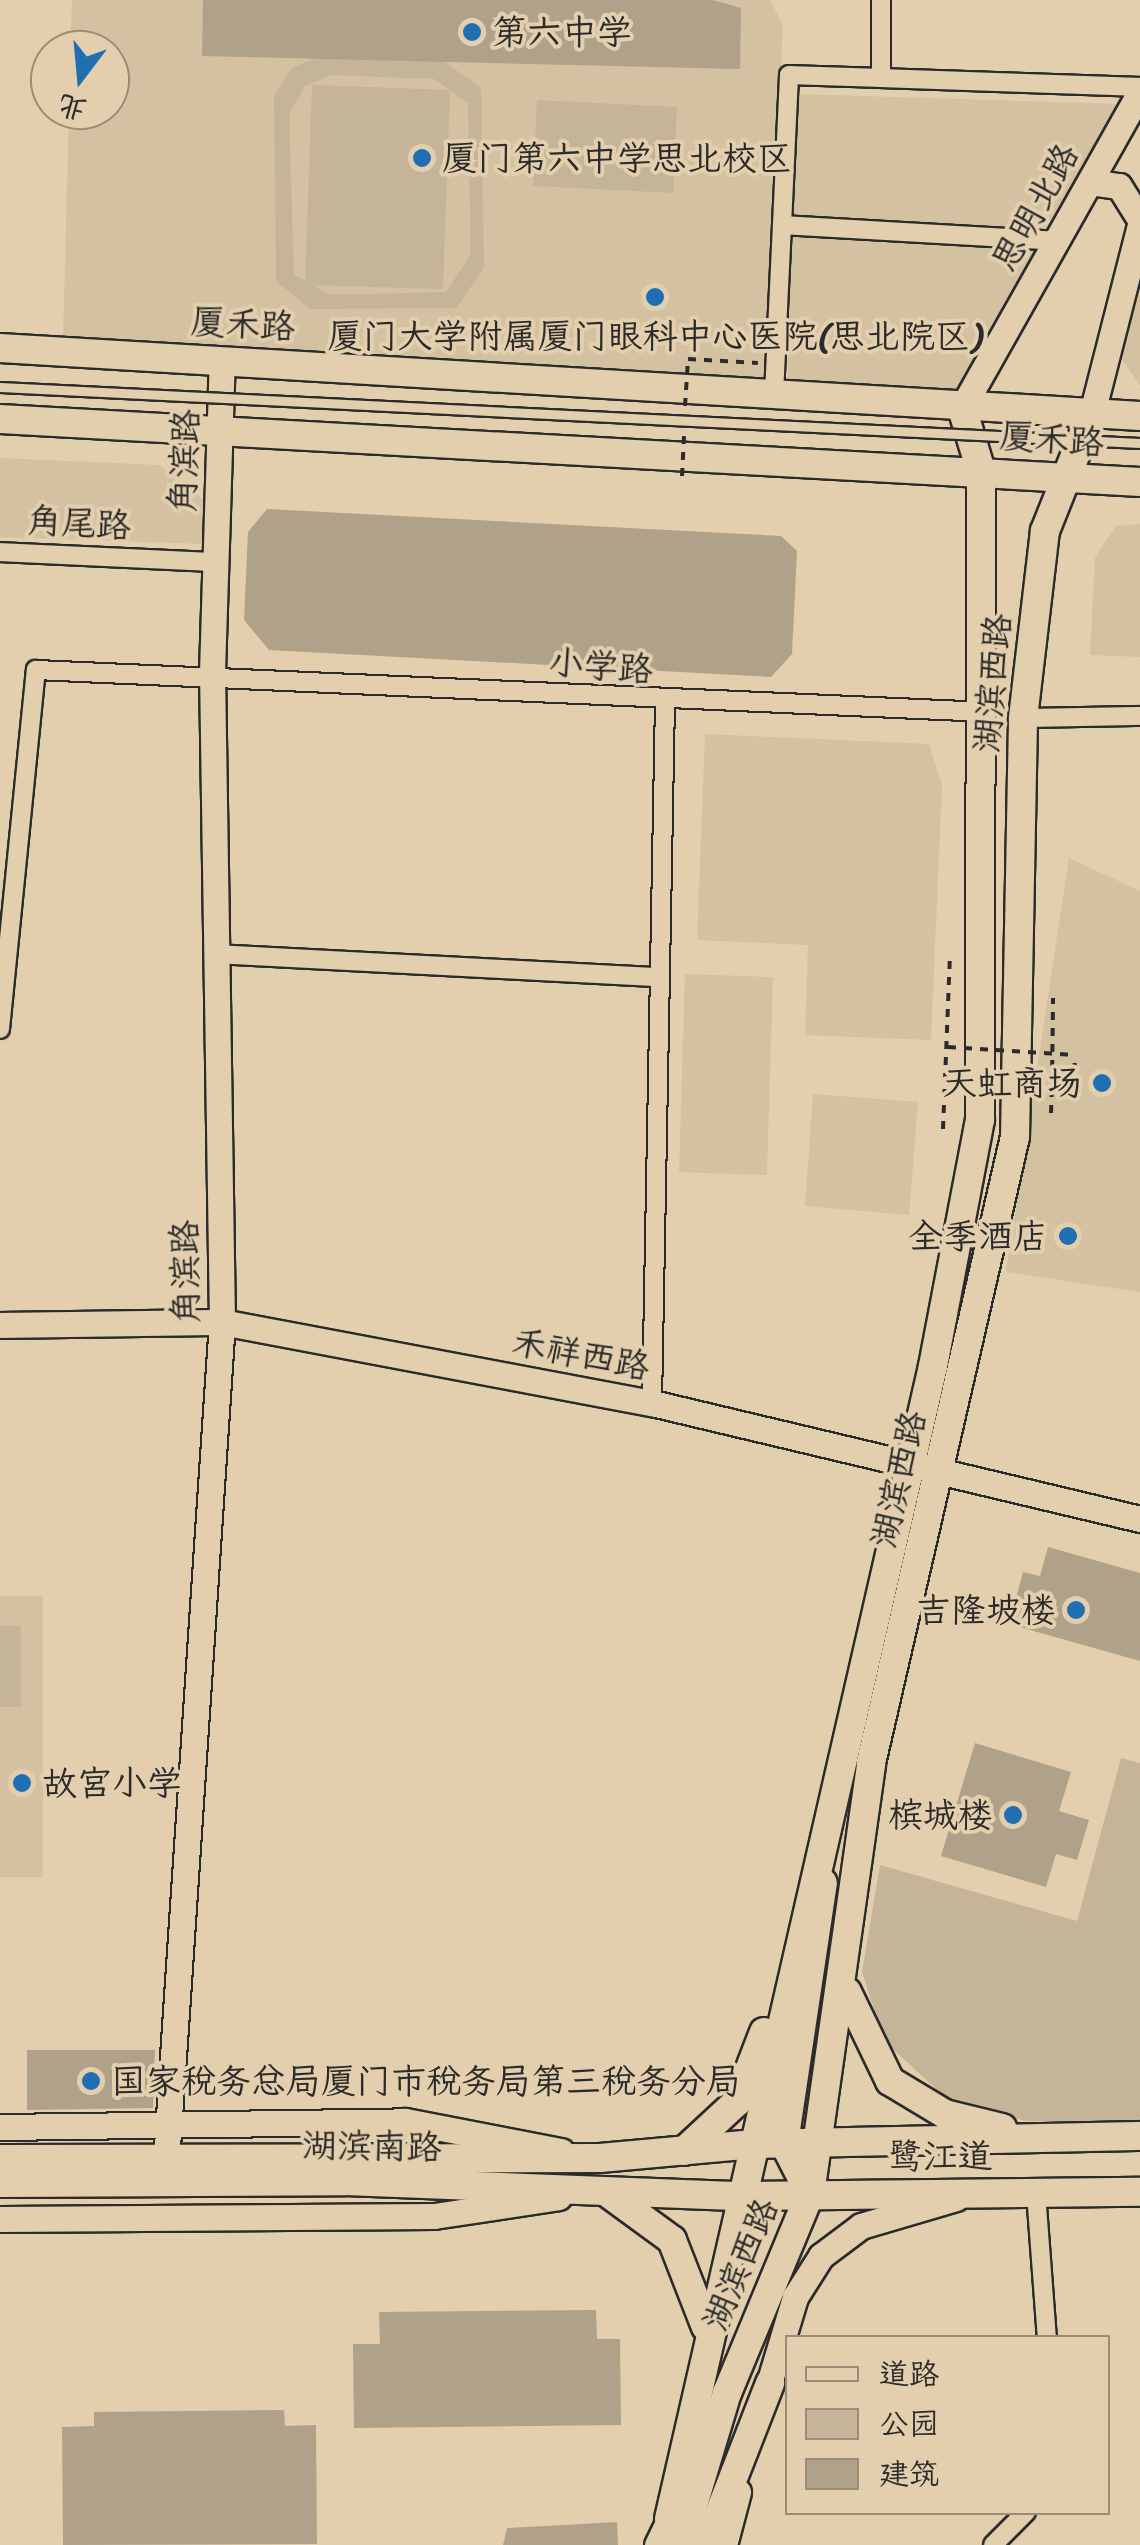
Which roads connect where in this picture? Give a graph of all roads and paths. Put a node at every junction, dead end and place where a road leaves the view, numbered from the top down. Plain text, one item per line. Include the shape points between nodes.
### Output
1 (881, 0) edge
2 (881, 78) junction
3 (1140, 89) edge
4 (1090, 182) junction
5 (1140, 222) edge
6 (782, 225) junction
7 (1056, 241) junction
8 (0, 348) edge
9 (688, 359) dead end
10 (222, 360) junction
11 (758, 363) dead end
12 (0, 387) edge
13 (774, 394) junction
14 (962, 408) junction
15 (1092, 414) junction
16 (1140, 416) edge
17 (0, 418) edge
18 (222, 428) junction
19 (1140, 444) edge
20 (981, 470) junction
21 (1063, 480) junction
22 (1140, 482) edge
23 (0, 552) edge
24 (214, 562) junction
25 (212, 672) junction
26 (664, 703) junction
27 (986, 712) junction
28 (1140, 716) edge
29 (1024, 718) junction
30 (214, 954) junction
31 (950, 955) dead end
32 (659, 976) junction
33 (1053, 998) dead end
34 (0, 1029) edge
35 (948, 1047) junction
36 (1052, 1084) junction
37 (1051, 1114) dead end
38 (943, 1129) dead end
39 (222, 1322) junction
40 (0, 1325) edge
41 (652, 1403) junction
42 (911, 1459) junction
43 (939, 1467) junction
44 (1140, 1519) edge
45 (823, 1837) junction
46 (796, 1952) junction
47 (845, 1987) junction
48 (169, 2122) junction
49 (0, 2127) edge
50 (1032, 2136) junction
51 (1140, 2136) edge
52 (821, 2142) junction
53 (784, 2143) junction
54 (754, 2144) junction
55 (684, 2150) junction
56 (600, 2158) junction
57 (0, 2159) edge
58 (165, 2170) junction
59 (0, 2184) edge
60 (604, 2191) junction
61 (1140, 2192) edge
62 (972, 2193) junction
63 (1036, 2193) junction
64 (810, 2194) junction
65 (741, 2196) junction
66 (0, 2218) edge
67 (706, 2328) junction
68 (1047, 2335) edge
69 (770, 2383) junction
70 (1023, 2515) edge
71 (668, 2539) edge
72 (708, 2545) edge
73 (724, 2545) edge
74 (993, 2545) edge

1 - 2 street
2 - 3 street
2 - 6 street via 788,75
3 - 4 street, 思明北路
4 - 5 street via 1119,186
4 - 7 street, 思明北路
5 - 15 street
6 - 7 street
6 - 13 street
7 - 14 street, 思明北路
8 - 10 main road, 厦禾路
9 - 11 path
10 - 13 main road, 厦禾路
10 - 18 street, 角滨路
12 - 19 lane, bridge
13 - 14 main road, 厦禾路
14 - 15 main road, 厦禾路
14 - 20 main road, 湖滨西路
15 - 16 main road, 厦禾路
15 - 21 main road, 湖滨西路
17 - 18 main road, 厦禾路
18 - 20 main road, 厦禾路
18 - 24 street, 角滨路
20 - 21 main road, 厦禾路
20 - 27 main road, 湖滨西路
21 - 22 main road, 厦禾路
21 - 29 main road, 湖滨西路 via 1045,531
23 - 24 street, 角尾路
24 - 25 street, 角滨路
25 - 26 street, 小学路
25 - 30 street, 角滨路
25 - 34 street, 小学路 via 36,670
26 - 27 street, 小学路
26 - 32 street
27 - 42 main road, 湖滨西路 via 980,1120
28 - 29 street
29 - 43 main road, 湖滨西路 via 1015,1137
30 - 32 street
30 - 39 street, 角滨路
31 - 35 path
32 - 41 street
33 - 36 path
35 - 36 path, bridge via 1075,1055 1073,1087
35 - 38 path
36 - 37 path
39 - 40 street, 禾祥西路
39 - 41 street, 禾祥西路
39 - 48 street, 角滨路
41 - 42 street, 禾祥西路
42 - 43 street, 禾祥西路
42 - 45 main road, 湖滨西路
43 - 44 street, 禾祥西路
43 - 47 main road, 湖滨西路 via 871,1763
45 - 46 main road, 湖滨西路
45 - 53 main road via 823,1927
46 - 54 main road, 湖滨西路
46 - 55 main road via 737,2102
47 - 50 main road via 890,2081 945,2114
47 - 52 main road, 湖滨西路
48 - 49 street
48 - 56 street via 404,2120
48 - 58 street, 角滨路
50 - 51 main road, 鹭江道
50 - 52 main road, 鹭江道
52 - 53 main road, 湖滨南路
52 - 64 main road, 湖滨西路
53 - 54 main road, 湖滨南路
53 - 64 main road
54 - 55 main road, 湖滨南路
54 - 65 main road, 湖滨西路
55 - 56 main road, 湖滨南路
56 - 58 main road, 湖滨南路
57 - 58 main road, 湖滨南路
58 - 59 main road, 湖滨南路
58 - 60 main road, 湖滨南路
60 - 65 main road, 湖滨南路
60 - 66 street via 434,2216
60 - 67 main road via 672,2240
61 - 63 main road, 鹭江道
62 - 63 main road, 鹭江道
62 - 64 main road, 鹭江道
62 - 69 street via 861,2226 820,2256 795,2296
63 - 68 street
64 - 65 main road, 鹭江道
64 - 71 main road, 湖滨西路
65 - 67 main road, 湖滨西路
67 - 71 main road, 湖滨西路
69 - 72 main road
69 - 73 street
70 - 74 street

